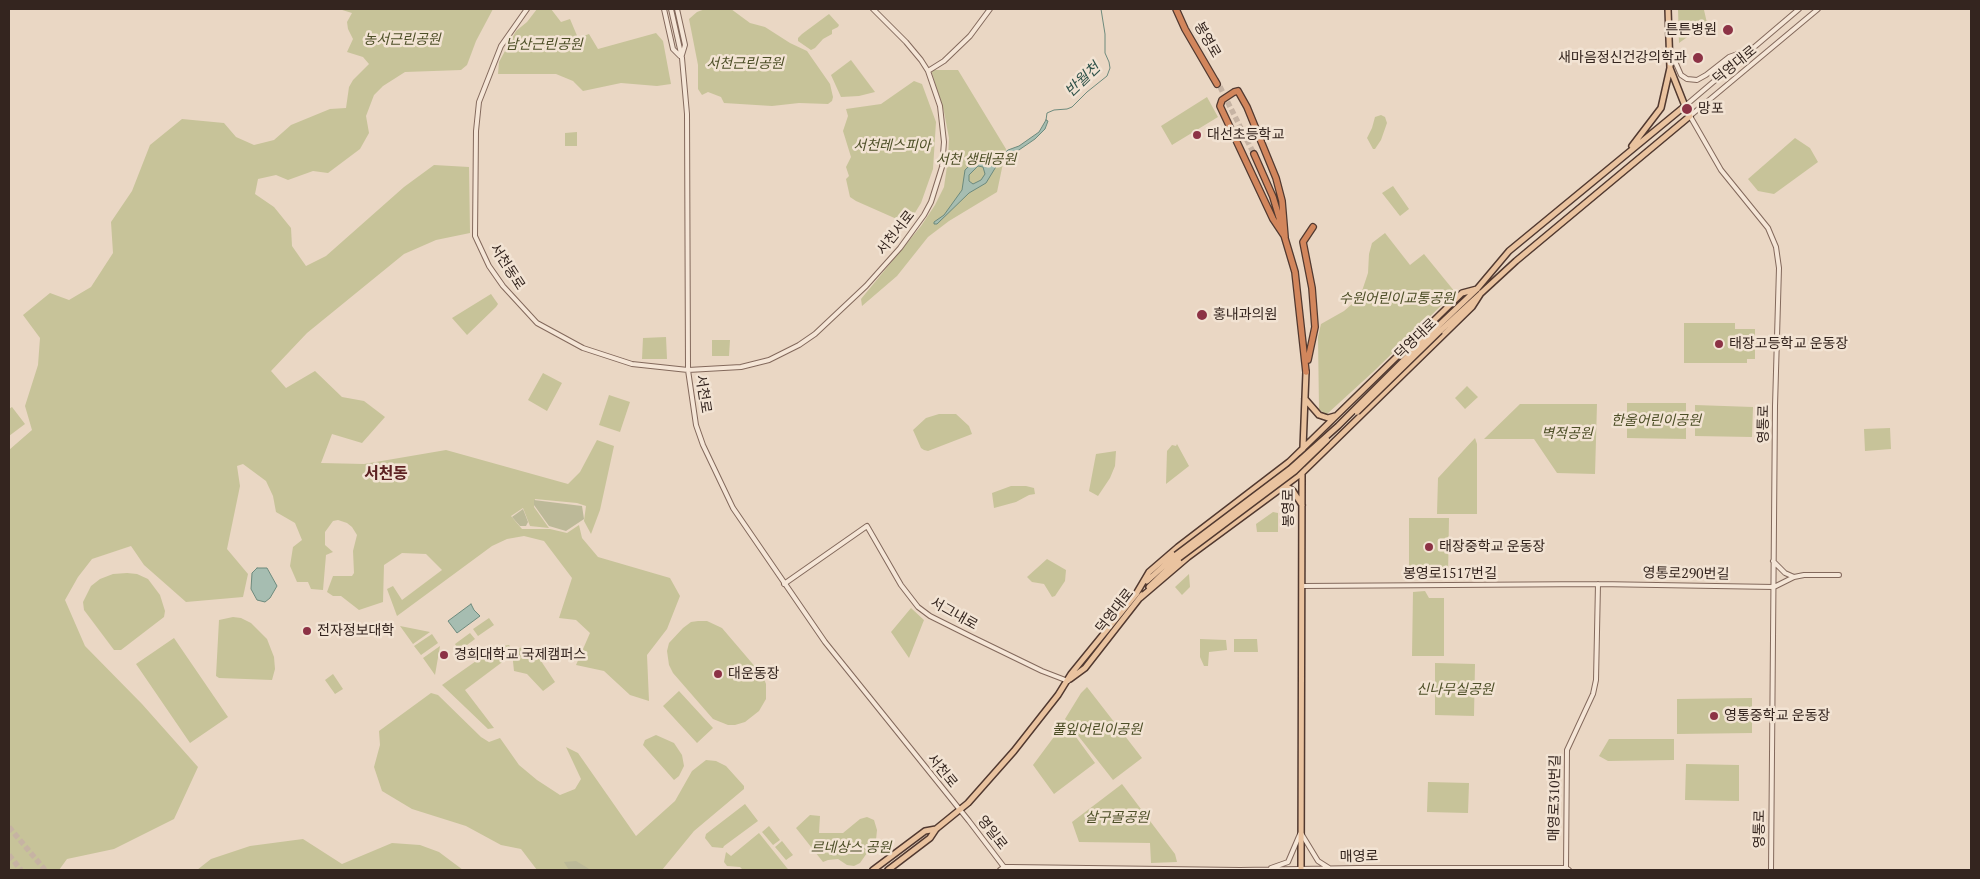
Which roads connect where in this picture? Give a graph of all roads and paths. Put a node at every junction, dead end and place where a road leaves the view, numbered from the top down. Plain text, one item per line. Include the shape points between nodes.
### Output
1 (527, 9) edge
2 (664, 9) edge
3 (671, 9) edge
4 (677, 9) edge
5 (873, 9) edge
6 (990, 9) edge
7 (1176, 9) edge
8 (1668, 9) edge
9 (1799, 9) edge
10 (1818, 9) edge
11 (1670, 49) junction
12 (1751, 49) junction
13 (682, 58) junction
14 (1670, 68) junction
15 (928, 71) junction
16 (1217, 84) tunnel mouth
17 (1685, 106) junction
18 (1690, 116) junction
19 (1626, 153) junction
20 (1254, 154) tunnel mouth
21 (1313, 226) dead end
22 (1285, 238) junction
23 (1479, 291) junction
24 (1306, 369) junction
25 (688, 370) junction
26 (1305, 399) junction
27 (1336, 416) junction
28 (1302, 448) junction
29 (1302, 473) junction
30 (1281, 488) junction
31 (1302, 505) junction
32 (1773, 561) junction
33 (1839, 575) dead end
34 (1794, 577) junction
35 (784, 584) junction
36 (1598, 584) junction
37 (1302, 586) junction
38 (1774, 587) junction
39 (1138, 596) junction
40 (1068, 681) junction
41 (959, 810) junction
42 (936, 829) junction
43 (1301, 832) junction
44 (1004, 869) edge
45 (1567, 869) edge
46 (873, 870) edge
47 (888, 870) edge
48 (1000, 870) edge
49 (1268, 870) edge
50 (1301, 870) edge
51 (1330, 870) edge
52 (1770, 870) edge

1 - 25 street, 서천동로 via 501,46 479,102 475,236 503,286 537,323 583,348 632,364
2 - 13 street via 673,49
3 - 13 street, 서천로
4 - 13 street via 685,45
5 - 15 street, 서천서로 via 906,42
6 - 15 street via 970,36
7 - 16 highway, 봉영로
8 - 11 main road, 영통로
9 - 12 street, 덕영대로
10 - 18 street, 덕영대로
11 - 12 street via 1680,76 1696,80 1729,57
11 - 14 main road, 영통로
12 - 17 street, 덕영대로
13 - 25 street, 서천로 via 687,114
14 - 17 main road, 영통로
14 - 19 main road via 1661,108
15 - 25 street, 서천서로 via 943,115 942,167 924,216 900,248 849,303 799,345 768,360 741,367
17 - 18 main road, 영통로
17 - 19 main road, 덕영대로
18 - 23 main road, 덕영대로
18 - 32 street, 영통로 via 1722,170 1768,228 1776,247 1779,268
19 - 23 main road, 덕영대로 via 1509,252
20 - 22 highway, 봉영로 via 1273,197
21 - 24 highway via 1303,242 1315,327
22 - 22 highway via 1282,200 1276,178 1247,107 1238,91 1234,92 1222,100 1220,106
22 - 24 highway, 봉영로 via 1295,272
23 - 27 main road via 1462,293
23 - 29 main road via 1472,308
23 - 39 main road, 덕영대로, bridge via 1290,470 1150,577
24 - 26 main road, 봉영로
25 - 35 street, 서천로 via 699,432 712,467 741,520
26 - 27 main road via 1319,416
26 - 28 main road, 봉영로
27 - 28 main road
28 - 29 main road, 봉영로
28 - 39 main road via 1290,462 1150,572
29 - 30 main road
29 - 31 main road, 봉영로
30 - 31 main road via 1293,491
30 - 39 main road
31 - 37 main road, 봉영로
32 - 34 street
32 - 38 street, 영통로
33 - 34 street
34 - 38 street
35 - 40 street, 서그내로 via 867,526 901,585 918,607 972,637
35 - 41 street, 서천로 via 836,657
36 - 37 street, 봉영로1517번길
36 - 38 street, 영통로290번길
36 - 45 street, 매영로310번길 via 1596,680 1593,694 1567,750
37 - 43 main road, 봉영로
38 - 52 street, 영통로
39 - 40 main road, 덕영대로
40 - 41 main road, 덕영대로 via 1014,751
41 - 42 main road, 덕영대로
41 - 44 street, 영일로
42 - 46 main road, 덕영대로 via 925,831
42 - 47 main road, 덕영대로 via 930,838
43 - 49 street via 1288,862
43 - 50 main road, 봉영로
43 - 51 street via 1318,861
44 - 48 street
44 - 49 street, 매영로
45 - 51 street, 매영로
49 - 50 street, 매영로
50 - 51 street, 매영로

